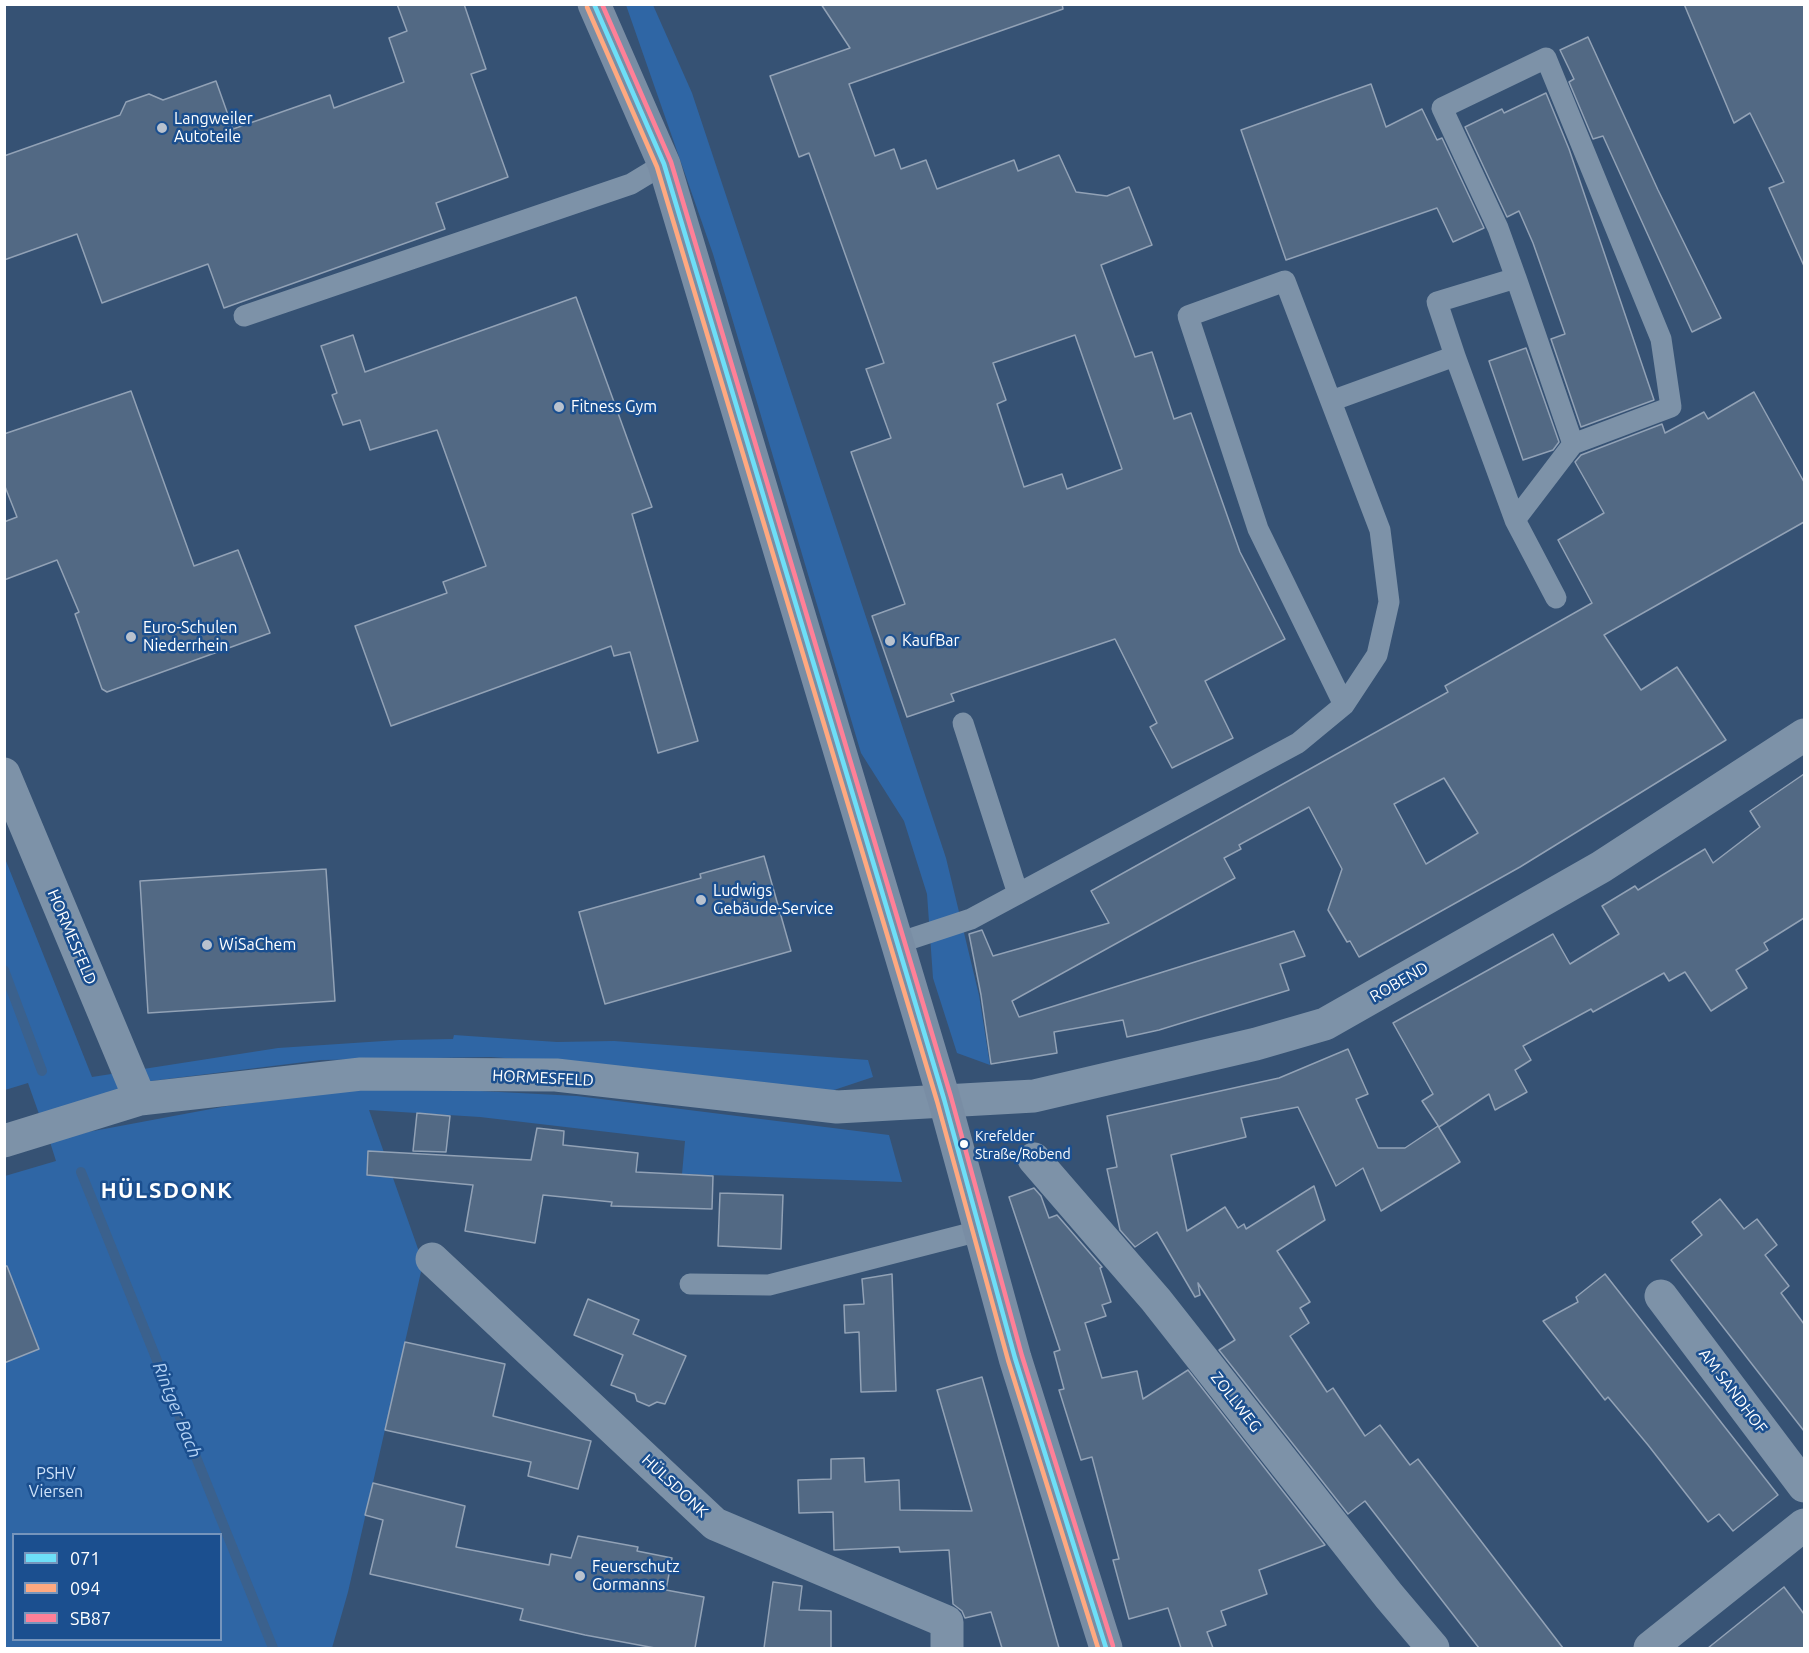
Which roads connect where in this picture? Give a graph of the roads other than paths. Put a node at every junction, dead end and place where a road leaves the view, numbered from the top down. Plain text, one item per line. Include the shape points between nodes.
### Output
1 (594, 4) edge
2 (664, 164) junction
3 (1516, 278) junction
4 (244, 316) dead end
5 (1455, 356) junction
6 (1331, 401) junction
7 (1573, 444) junction
8 (1515, 520) junction
9 (1556, 598) dead end
10 (1344, 705) junction
11 (963, 723) dead end
12 (1804, 735) edge
13 (4, 774) edge
14 (1018, 894) junction
15 (898, 944) junction
16 (944, 1099) junction
17 (130, 1102) junction
18 (18, 1137) edge
19 (1034, 1159) dead end
20 (979, 1231) junction
21 (432, 1259) dead end
22 (690, 1284) dead end
23 (1661, 1296) dead end
24 (1804, 1486) edge
25 (1804, 1526) edge
26 (947, 1648) edge
27 (1106, 1648) edge
28 (1433, 1648) edge
29 (1650, 1648) edge

1 - 2 main road
2 - 4 lane via 631,184
2 - 15 main road
3 - 5 lane via 1437,302
3 - 7 lane
3 - 7 lane via 1498,228 1442,108 1546,58 1661,339 1671,407
5 - 6 lane
5 - 8 lane
6 - 10 lane via 1380,530 1389,602 1377,655
6 - 10 lane via 1285,281 1188,316 1258,529
7 - 8 lane
8 - 9 lane
10 - 14 lane via 1298,743
11 - 14 lane
12 - 16 street, ROBEND via 1601,867 1325,1024 1034,1096
13 - 17 street, HORMESFELD
14 - 15 lane via 971,919
15 - 16 main road
16 - 17 street, HORMESFELD via 837,1107 556,1075 361,1074
16 - 20 main road
17 - 18 street, HORMESFELD
19 - 28 street, ZOLLWEG via 1156,1300
20 - 22 lane via 769,1285
20 - 27 main road
21 - 26 street, HÜLSDONK via 715,1524 947,1622
23 - 24 street, AM SANDHOF
25 - 29 street

